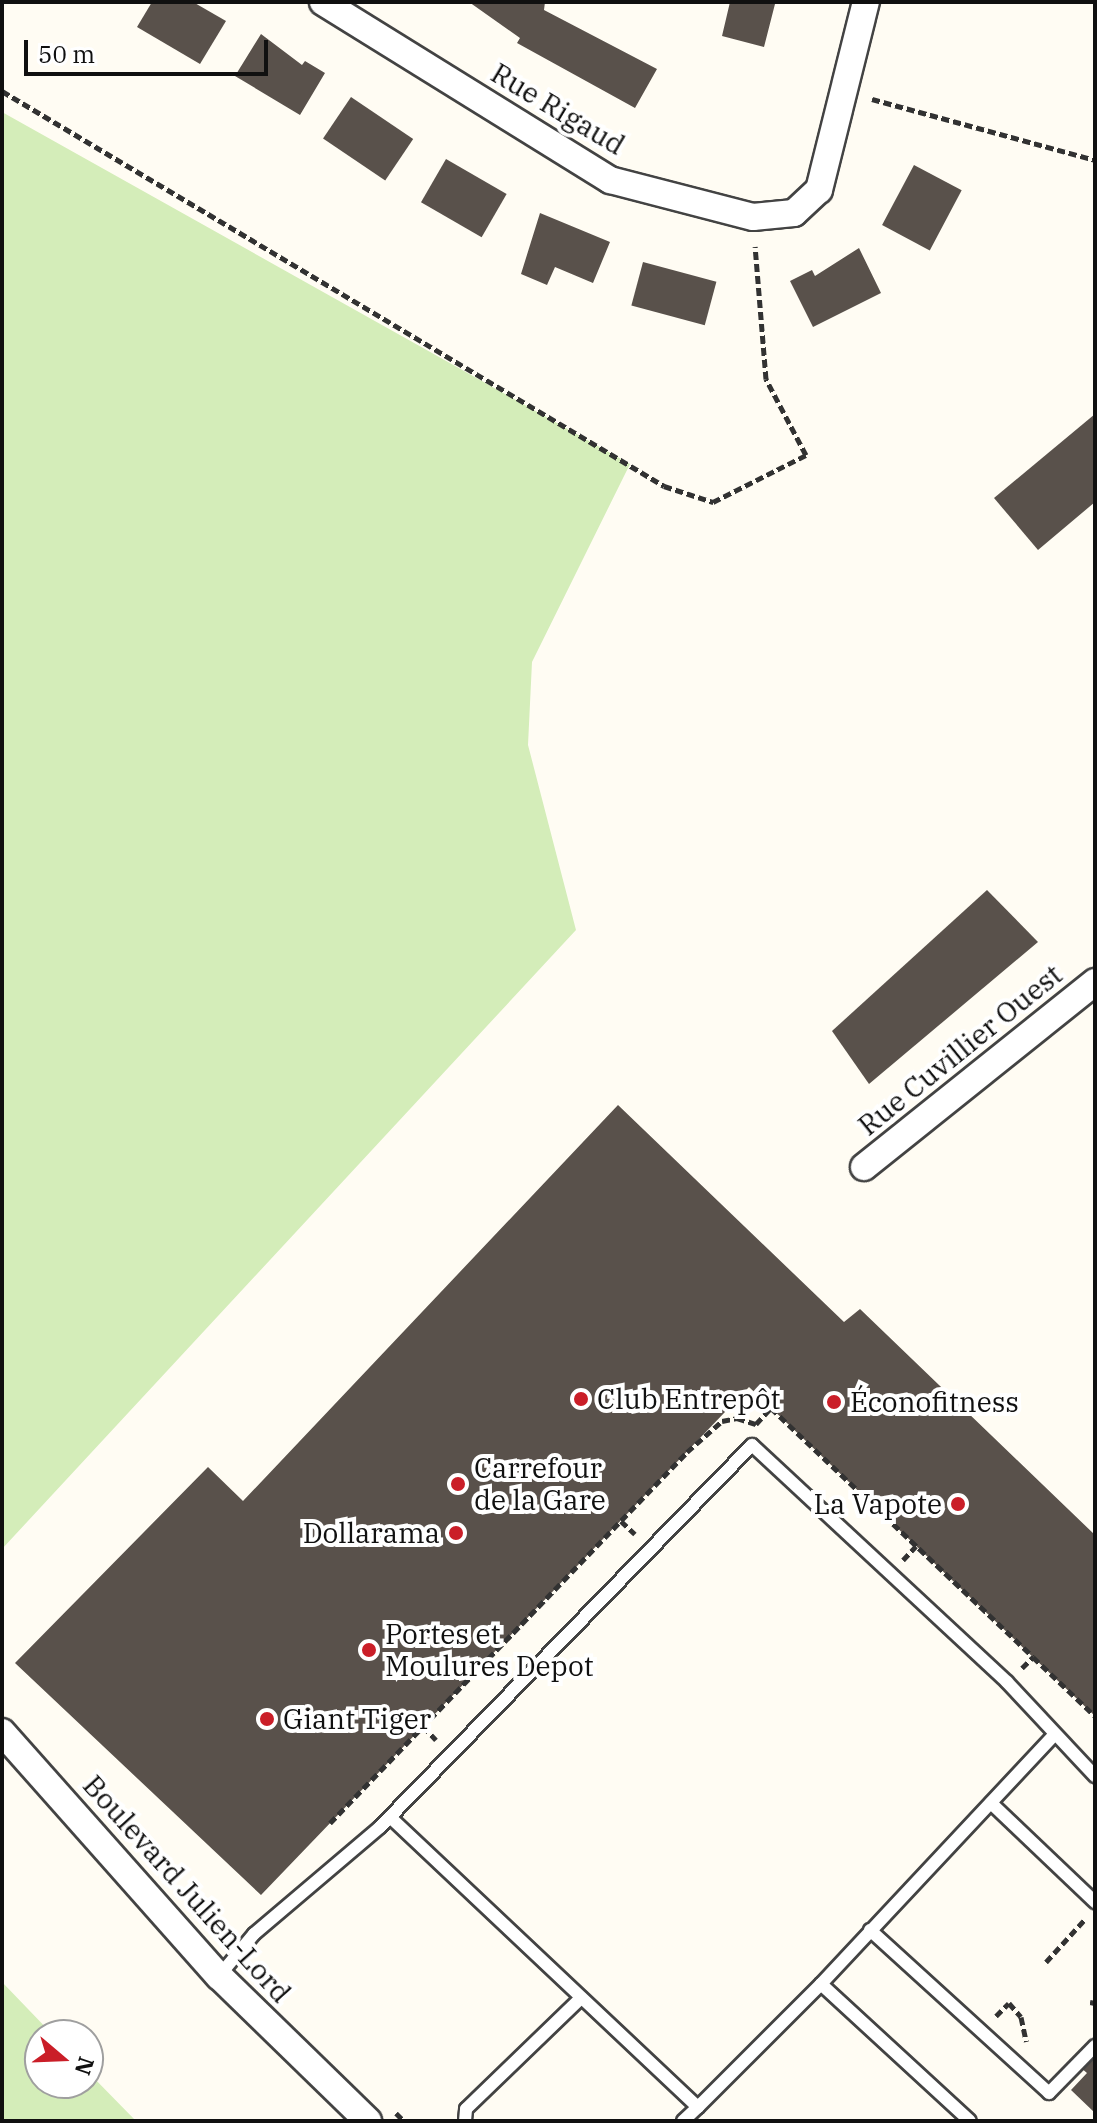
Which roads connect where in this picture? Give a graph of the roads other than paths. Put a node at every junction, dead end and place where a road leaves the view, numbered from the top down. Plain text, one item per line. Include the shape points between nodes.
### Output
1 (323, 2) edge
2 (866, 2) edge
3 (1095, 982) edge
4 (864, 1167) dead end
5 (2, 1732) edge
6 (1055, 1734) junction
7 (1095, 1776) edge
8 (991, 1803) junction
9 (390, 1817) junction
10 (1095, 1902) edge
11 (870, 1930) junction
12 (219, 1976) junction
13 (821, 1984) junction
14 (581, 1998) junction
15 (1095, 2046) edge
16 (328, 2086) junction
17 (698, 2107) junction
18 (350, 2121) edge
19 (368, 2121) edge
20 (465, 2121) edge
21 (683, 2121) edge
22 (970, 2121) edge

1 - 2 street, Rue Rigaud via 610,180 753,217 794,213 819,190
3 - 4 street, Rue Cuvillier Ouest
5 - 12 street, Boulevard Julien-Lord
6 - 7 lane
6 - 8 lane
6 - 9 lane via 752,1445
8 - 10 lane
8 - 11 lane
9 - 12 lane via 254,1934
9 - 14 lane
11 - 13 lane
11 - 15 lane via 1049,2093
12 - 16 street, Boulevard Julien-Lord
13 - 17 lane
13 - 22 lane
14 - 17 lane
14 - 20 lane via 466,2109
16 - 18 street, Boulevard Julien-Lord
16 - 19 street, Boulevard Julien-Lord
17 - 21 lane

